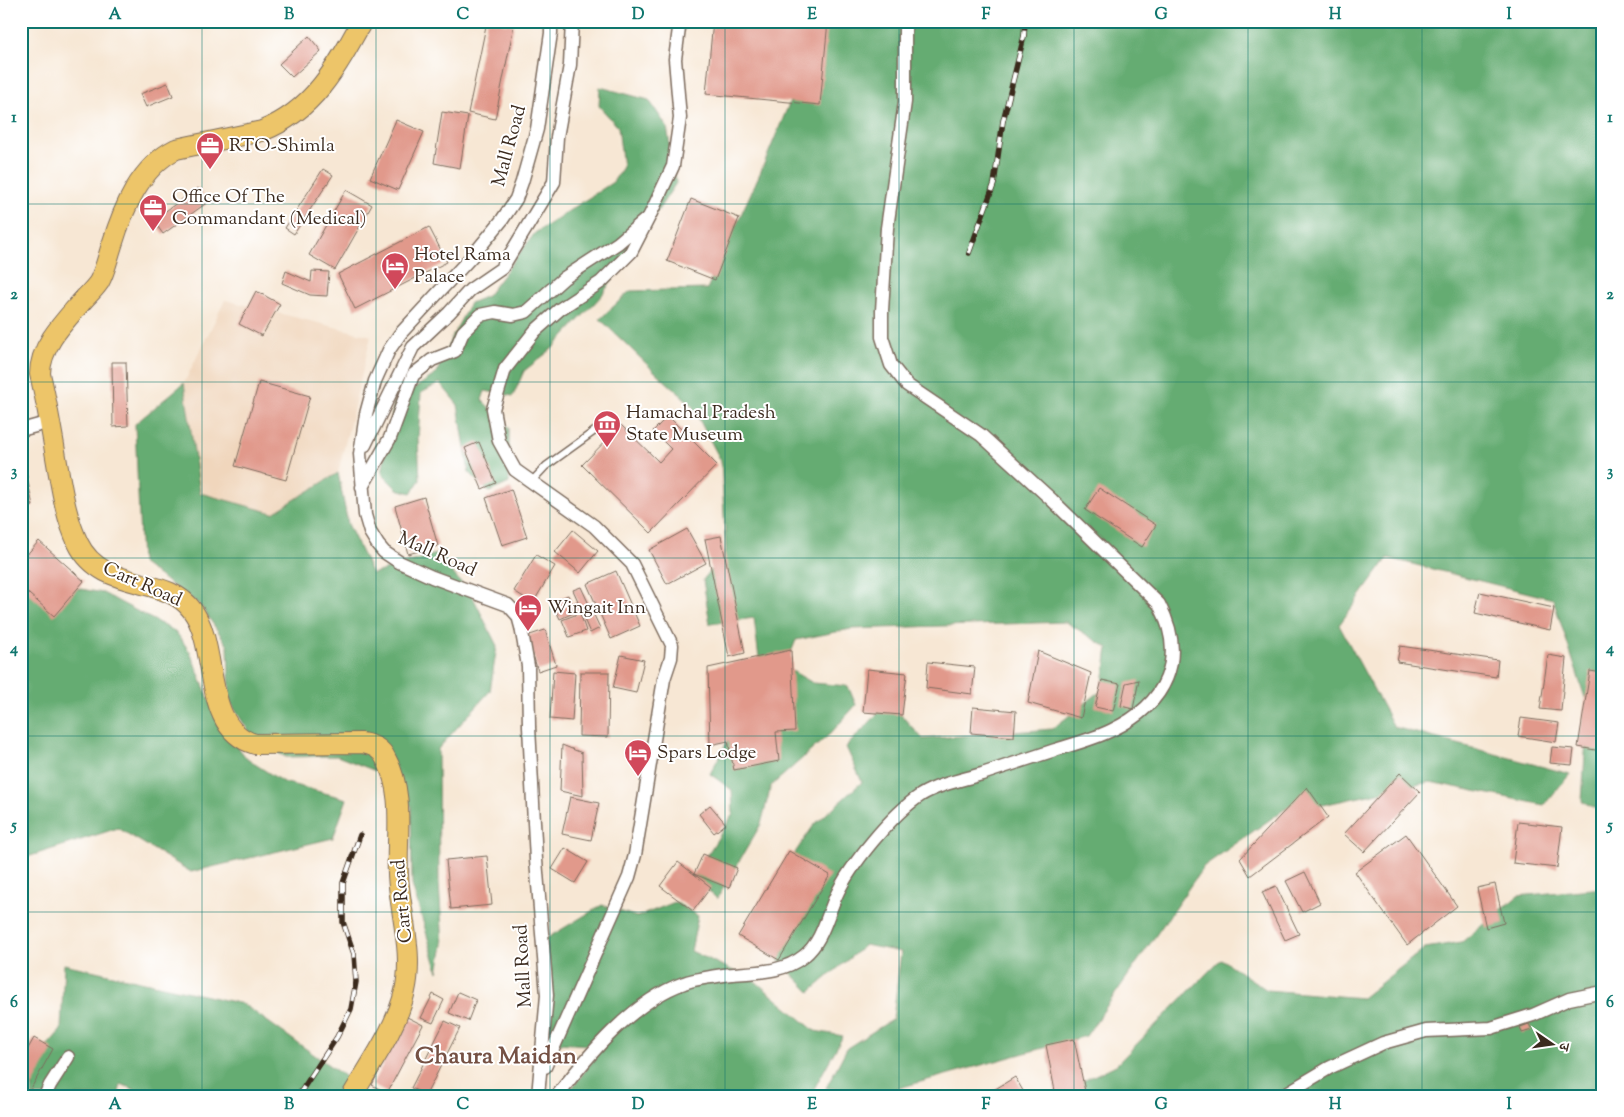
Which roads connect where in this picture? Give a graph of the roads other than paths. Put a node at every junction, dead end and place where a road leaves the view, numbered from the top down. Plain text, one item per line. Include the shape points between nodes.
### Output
1 (362, 21) edge
2 (551, 21) edge
3 (572, 21) edge
4 (680, 21) edge
5 (905, 21) edge
6 (650, 215) junction
7 (50, 422) junction
8 (21, 430) edge
9 (596, 430) dead end
10 (360, 454) junction
11 (531, 482) junction
12 (362, 487) junction
13 (1603, 992) edge
14 (68, 1057) dead end
15 (540, 1078) junction
16 (45, 1096) edge
17 (352, 1096) edge
18 (538, 1096) edge
19 (557, 1096) edge
20 (1282, 1096) edge

1 - 7 main road, Cart Road via 332,74 288,118 262,131 176,149 155,163 136,187 119,222 99,282 74,310 42,358 40,374
2 - 10 street, Mall Road via 537,129 516,199 474,254 389,350 366,414
3 - 10 street via 570,65 557,137 554,182 502,268 470,290 413,348
4 - 6 street via 675,60 680,118 672,166
5 - 19 street via 905,102 887,228 882,311 882,336 891,365 907,385 981,434 1159,604 1168,622 1172,642 1167,680 1156,697 1134,717 1111,730 923,794 894,818 847,876 824,927 806,955 779,969 703,978 667,990 640,1006 619,1026 574,1073
6 - 11 street via 631,252 602,282 560,309 535,331 505,368 493,409 499,441 515,470
6 - 12 street via 618,242 564,278 526,312 480,315 464,332 454,351 432,360 413,375 390,438
7 - 8 street
7 - 17 main road, Cart Road via 68,520 79,545 105,572 166,592 187,604 197,618 204,638 219,705 238,736 249,742 270,745 362,743 374,745 386,759 396,788 399,812 398,875 408,954 407,976 392,1026
9 - 11 lane via 546,466
10 - 12 street, Mall Road
11 - 15 street via 594,526 632,564 673,648 664,679 629,877
12 - 15 street, Mall Road via 370,532 384,552 432,577 508,605 518,616 522,628 528,666 536,860 547,995
13 - 20 street via 1569,999 1491,1028 1426,1031 1383,1043 1329,1068
14 - 16 street
15 - 18 street, Mall Road

